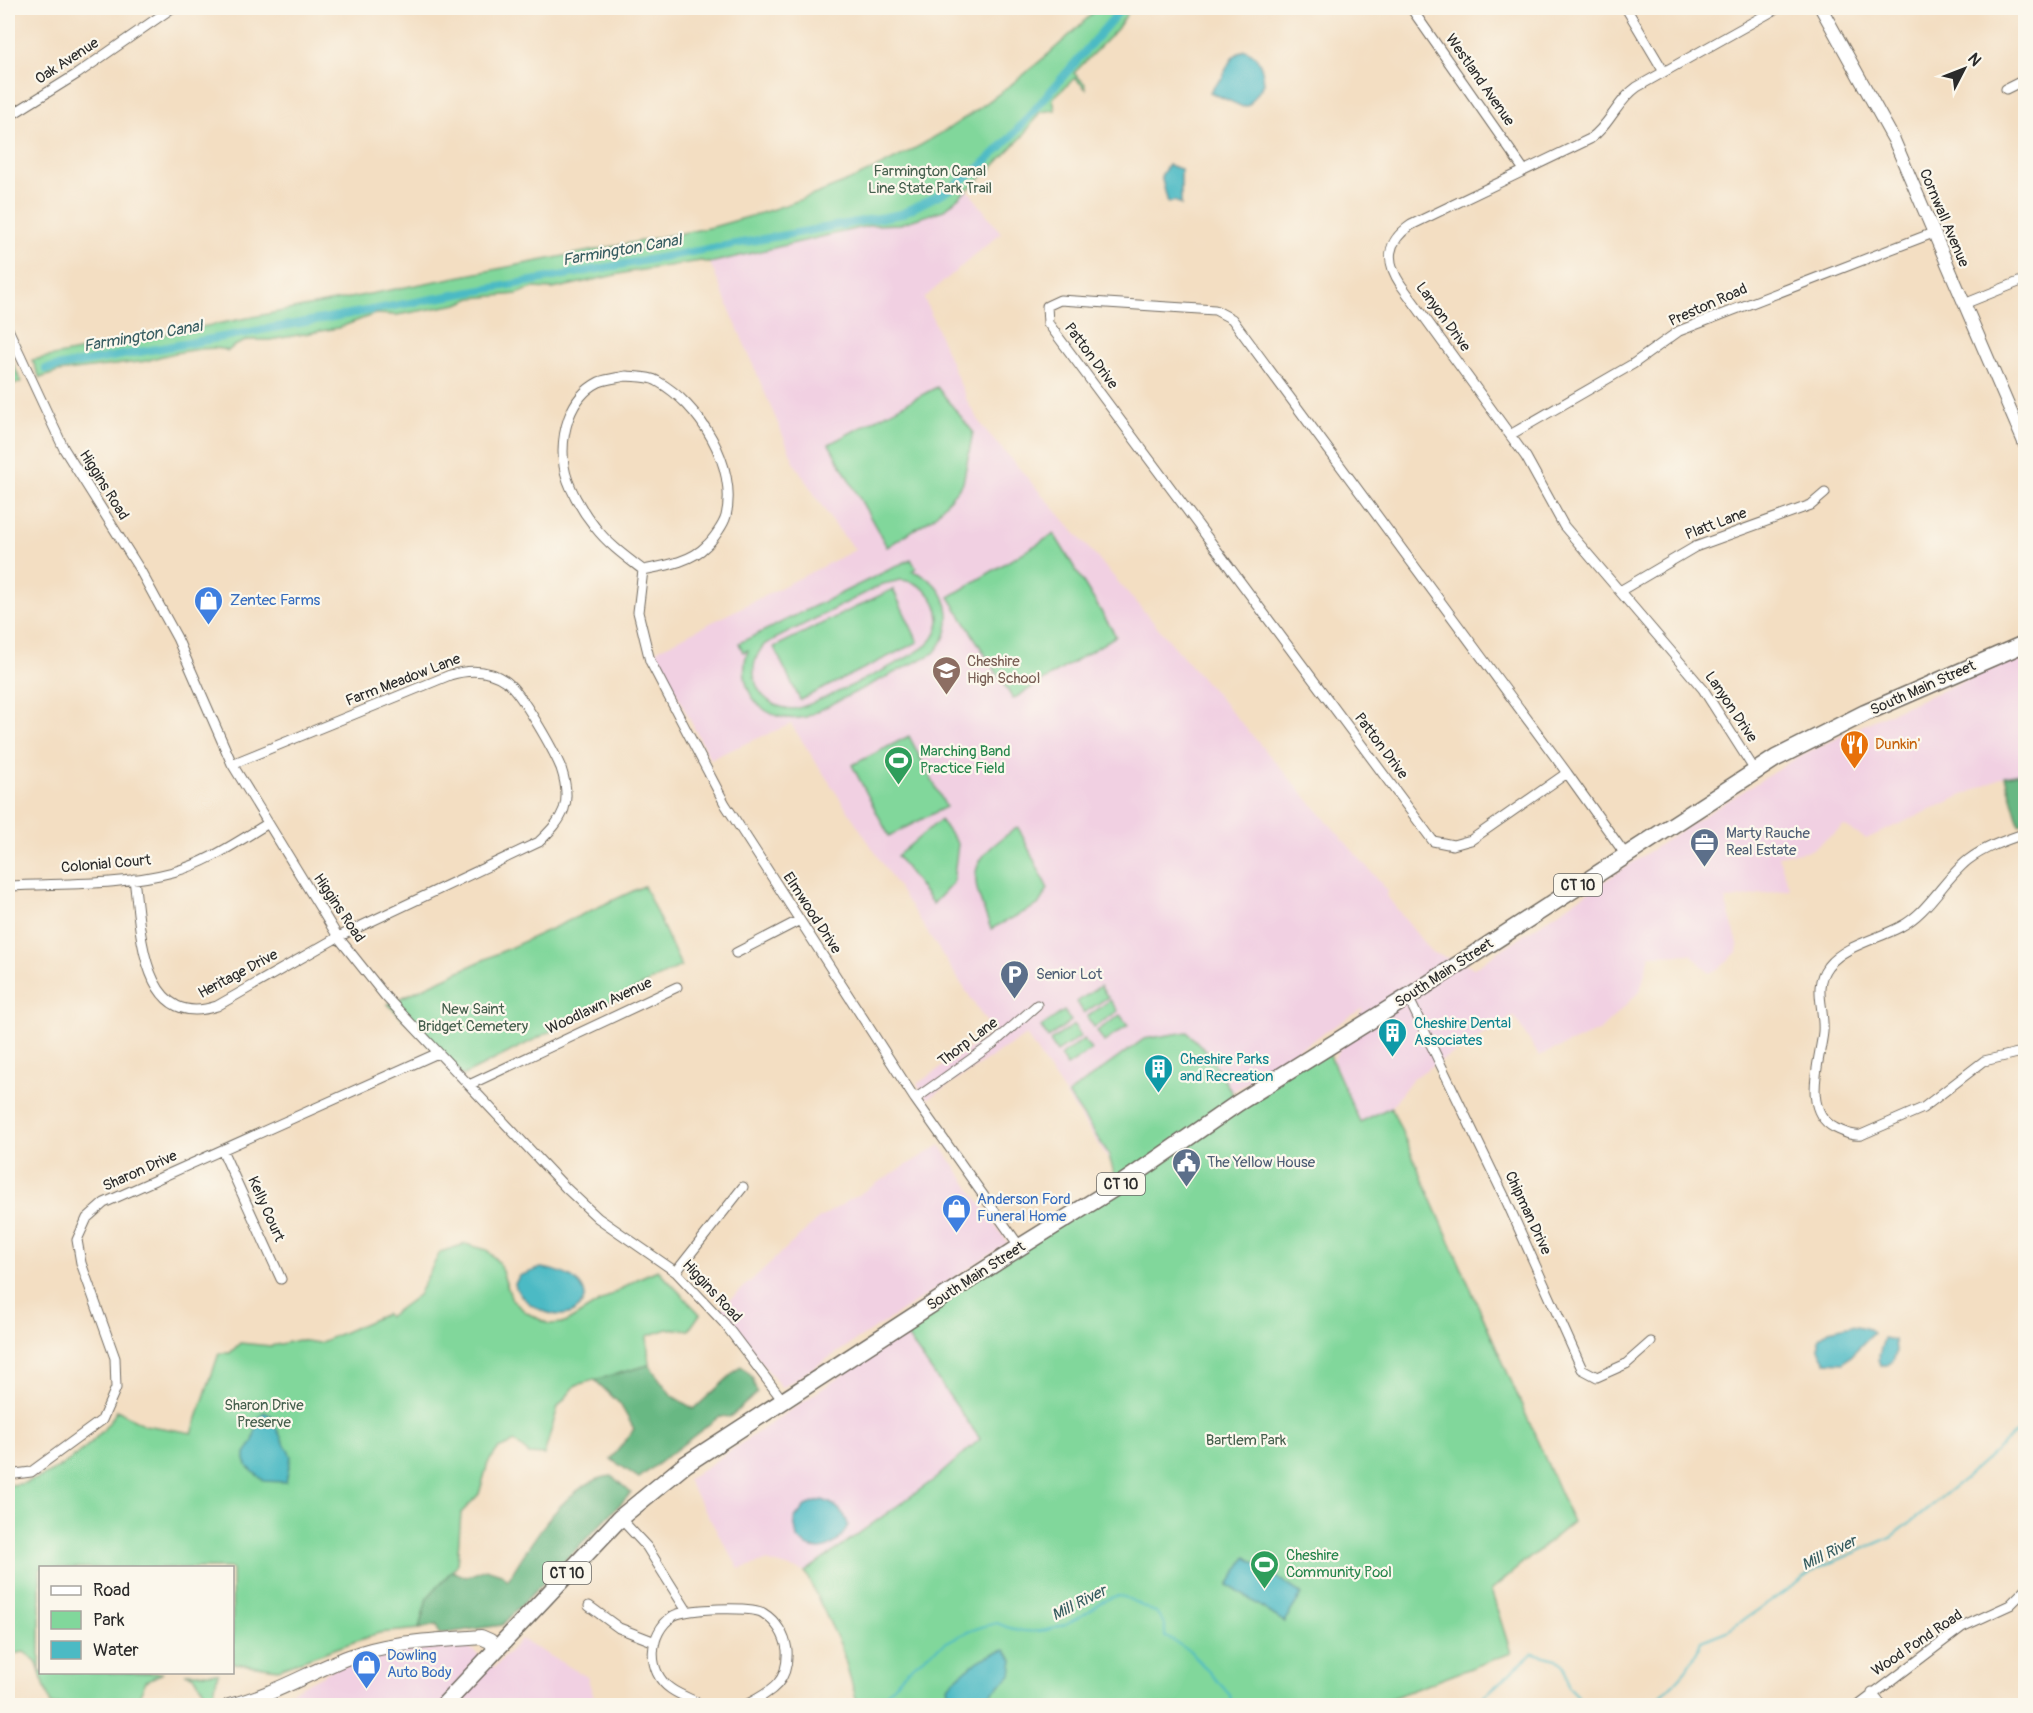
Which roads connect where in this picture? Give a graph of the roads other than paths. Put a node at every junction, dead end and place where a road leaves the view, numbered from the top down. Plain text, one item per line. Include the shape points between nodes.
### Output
1 (172, 8) edge
2 (1411, 8) edge
3 (1626, 8) edge
4 (1778, 8) edge
5 (1821, 8) edge
6 (1664, 72) junction
7 (2025, 79) edge
8 (2006, 89) dead end
9 (8, 117) edge
10 (1524, 170) junction
11 (1934, 232) junction
12 (2025, 279) edge
13 (1964, 304) junction
14 (8, 329) edge
15 (1510, 435) junction
16 (2025, 447) edge
17 (1825, 493) dead end
18 (643, 570) junction
19 (1620, 591) junction
20 (2025, 642) edge
21 (232, 764) junction
22 (1567, 772) junction
23 (1756, 772) junction
24 (267, 824) junction
25 (2025, 833) edge
26 (1625, 854) junction
27 (134, 879) junction
28 (8, 886) edge
29 (798, 921) junction
30 (338, 937) junction
31 (736, 953) dead end
32 (677, 987) dead end
33 (1408, 997) junction
34 (1037, 1005) dead end
35 (2025, 1051) edge
36 (438, 1053) junction
37 (470, 1084) junction
38 (915, 1099) junction
39 (223, 1152) junction
40 (742, 1187) dead end
41 (1020, 1247) junction
42 (676, 1272) junction
43 (281, 1279) dead end
44 (1651, 1342) dead end
45 (784, 1402) junction
46 (8, 1475) edge
47 (620, 1518) junction
48 (2025, 1589) edge
49 (589, 1606) dead end
50 (687, 1611) junction
51 (655, 1642) junction
52 (496, 1649) junction
53 (1872, 1693) junction
54 (685, 1701) edge
55 (229, 1706) edge
56 (443, 1706) edge
57 (704, 1706) edge
58 (744, 1706) edge
59 (1858, 1706) edge
60 (1882, 1706) edge

1 - 9 street, Oak Avenue
2 - 10 street, Westland Avenue
3 - 6 street
4 - 6 street, Lanyon Drive
5 - 11 street, Cornwall Avenue via 1886,124
6 - 10 street, Lanyon Drive via 1628,94 1605,126 1590,139
7 - 8 street
10 - 15 street, Lanyon Drive via 1411,225 1396,237 1389,255 1401,285
11 - 13 street, Cornwall Avenue
11 - 15 street, Preston Road via 1679,331 1633,364
12 - 13 street
13 - 16 street, Cornwall Avenue
14 - 21 street, Higgins Road via 64,449 140,570 177,638
15 - 19 street, Lanyon Drive via 1533,468 1555,513
17 - 19 street, Platt Lane via 1811,505 1695,547
18 - 18 street via 673,564 705,547 726,517 727,477 712,435 688,403 655,380 626,376 598,383 574,405 565,429 564,467 577,500 595,527
18 - 29 street, Elmwood Drive via 638,612 650,661 725,804
19 - 23 street, Lanyon Drive via 1703,689
20 - 23 highway, South Main Street / CT 10 via 1821,734
21 - 24 street, Higgins Road
21 - 30 street, Farm Meadow Lane via 470,669 507,682 520,696 561,768 566,790 564,808 554,827 538,842
22 - 22 street, Patton Drive via 1232,319 1215,310 1060,300 1047,306 1048,323 1433,842 1453,845 1471,840
22 - 26 street, Patton Drive
23 - 26 highway, South Main Street / CT 10
24 - 27 street, Colonial Court via 202,861 174,872
24 - 30 street, Higgins Road
25 - 35 street via 1968,860 1914,918 1848,951 1824,971 1819,991 1823,1031 1816,1081 1817,1107 1830,1126 1853,1136 1861,1135 1923,1108 1984,1061
26 - 33 highway, South Main Street / CT 10
27 - 28 street, Colonial Court
27 - 30 street, Heritage Drive via 144,947 154,981 162,997 178,1008 200,1011 217,1006
29 - 31 street
29 - 38 street, Elmwood Drive
30 - 36 street, Higgins Road
32 - 37 street, Woodlawn Avenue
33 - 41 highway, South Main Street / CT 10
33 - 44 street, Chipman Drive via 1582,1370 1597,1377 1626,1364
34 - 38 street, Thorp Lane via 994,1043
36 - 37 street, Higgins Road
36 - 39 street, Sharon Drive
37 - 42 street, Higgins Road via 598,1218
38 - 41 street, Elmwood Drive
39 - 43 street, Kelly Court
39 - 46 street, Sharon Drive via 104,1203 87,1218 77,1240 81,1263 115,1358 116,1388 102,1420 31,1472
40 - 42 street
41 - 45 highway, South Main Street / CT 10
42 - 45 street, Higgins Road via 724,1323
45 - 47 highway, South Main Street / CT 10 via 686,1464
47 - 50 street via 646,1548
47 - 52 highway, South Main Street / CT 10
48 - 53 street, Wood Pond Road via 2010,1605 1962,1627
49 - 51 street via 619,1628
50 - 51 street via 674,1615 660,1628
50 - 58 street via 761,1611 777,1624 786,1646 788,1668 774,1690
51 - 54 street via 655,1671
52 - 55 main road via 484,1648 472,1639 378,1648
52 - 56 highway, South Main Street / CT 10
53 - 59 street, Wood Pond Road
53 - 60 street
54 - 57 street

